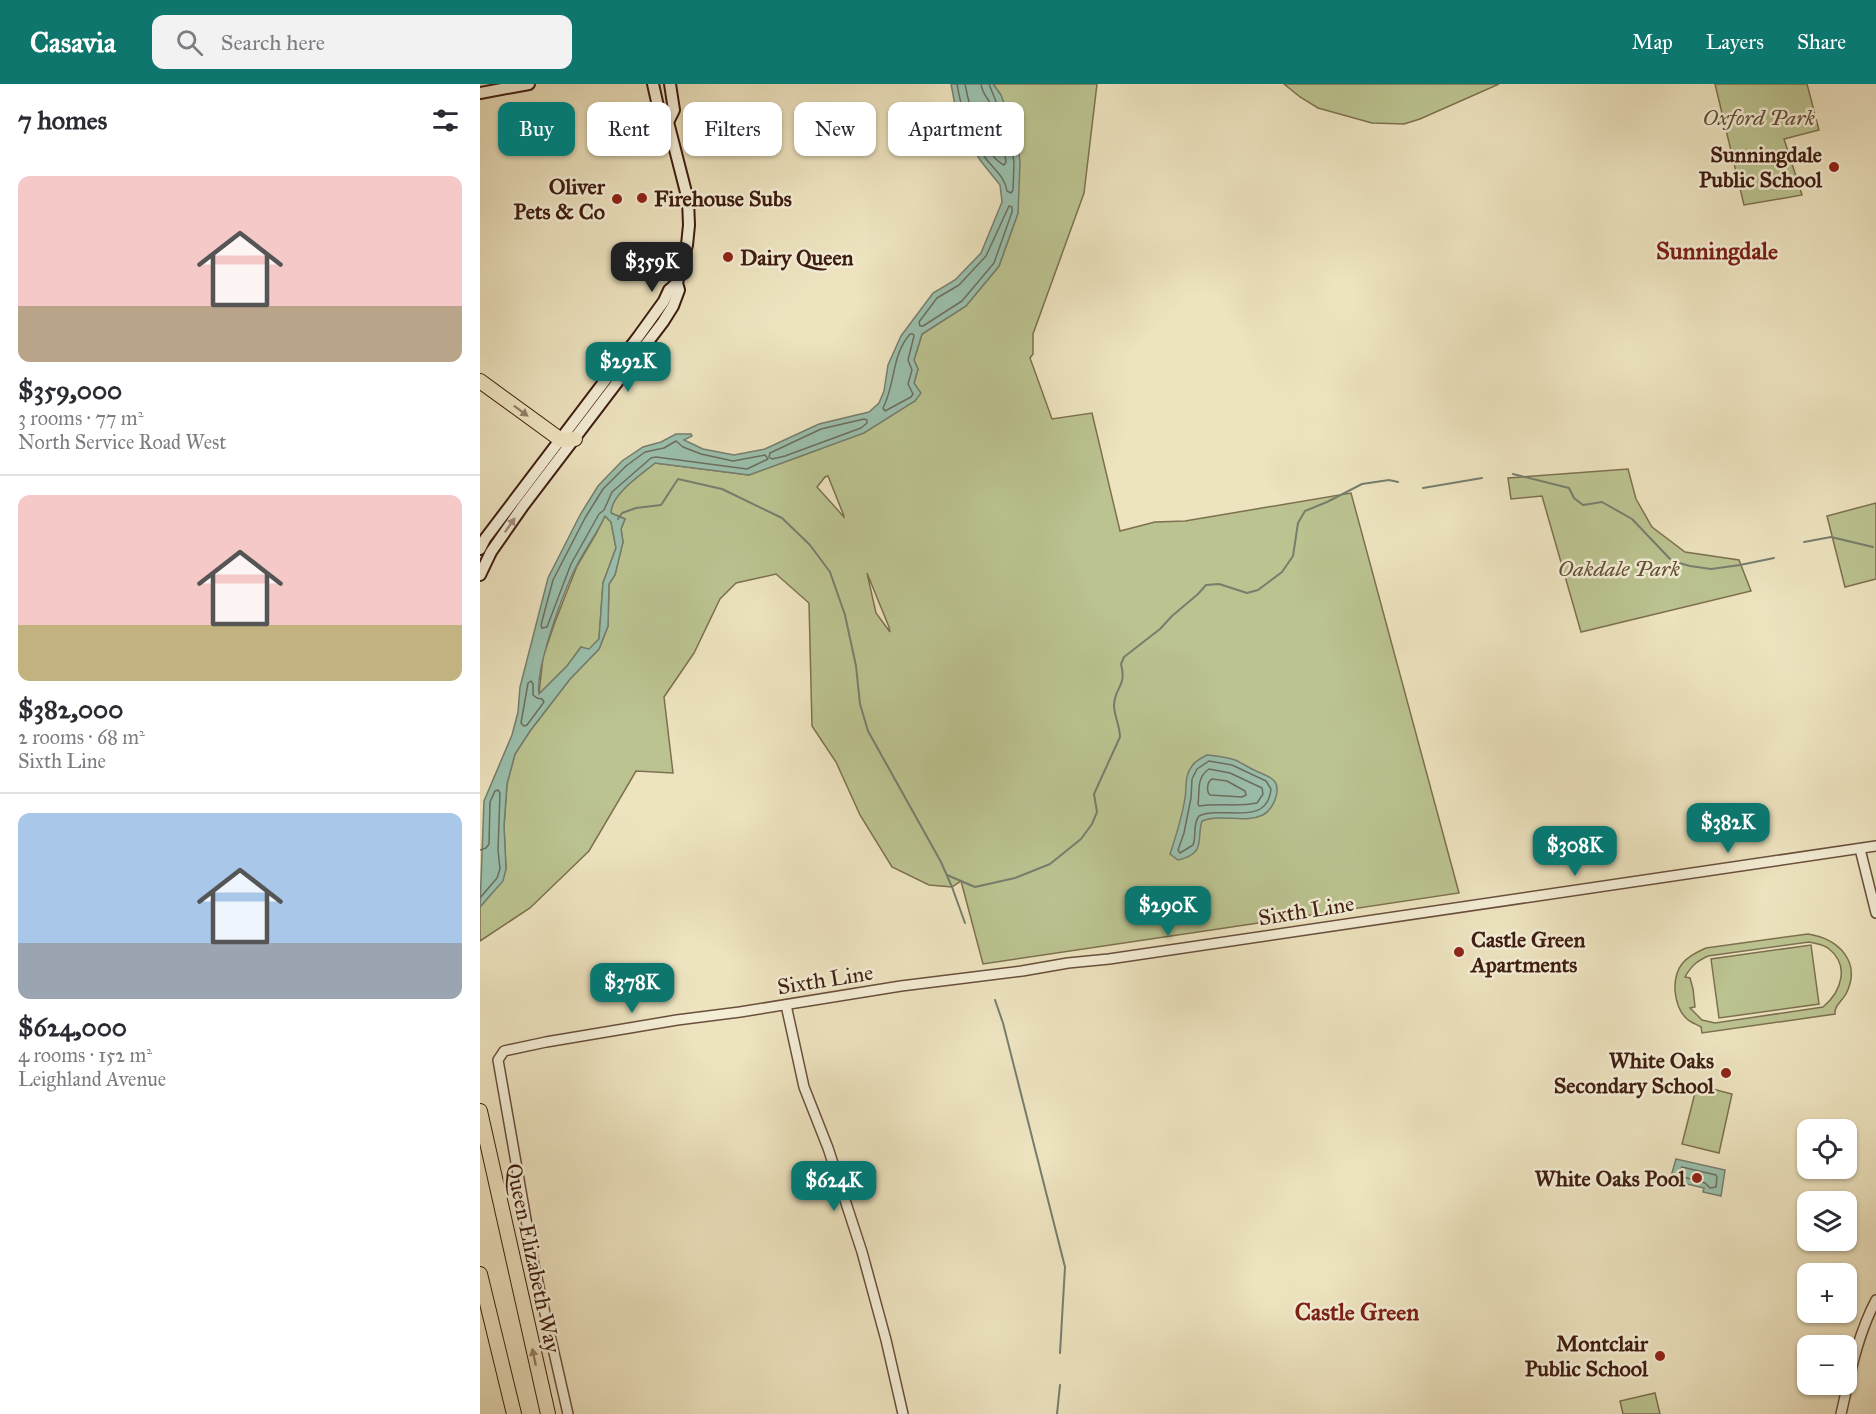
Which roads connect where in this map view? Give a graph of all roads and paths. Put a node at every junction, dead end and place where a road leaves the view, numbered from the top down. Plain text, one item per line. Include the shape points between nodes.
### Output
1 (529, 84) edge
2 (646, 84) edge
3 (670, 84) edge
4 (653, 88) edge
5 (480, 93) edge
6 (671, 116) edge
7 (671, 134) edge
8 (677, 283) junction
9 (480, 381) edge
10 (575, 439) junction
11 (561, 441) junction
12 (480, 549) edge
13 (480, 575) edge
14 (1876, 846) edge
15 (1860, 849) junction
16 (1876, 913) edge
17 (786, 1005) junction
18 (480, 1111) edge
19 (480, 1274) edge
20 (1876, 1300) edge
21 (514, 1414) edge
22 (548, 1414) edge
23 (568, 1414) edge
24 (903, 1414) edge
25 (1841, 1414) edge

1 - 5 main road
2 - 4 main road
3 - 6 main road via 674,110
7 - 8 main road via 689,225
8 - 10 main road via 679,290 673,306
8 - 11 main road
9 -> 11 highway
10 - 11 highway
13 -> 10 main road via 490,552
11 - 12 main road
14 - 15 street, Sixth Line
15 - 16 street
15 - 17 street, Sixth Line
17 - 23 street, Sixth Line via 546,1042 504,1051 498,1060 534,1266
17 - 24 street via 804,1087 862,1252
22 -> 18 highway, Queen Elizabeth Way
19 - 21 highway
20 - 25 street via 1854,1354

